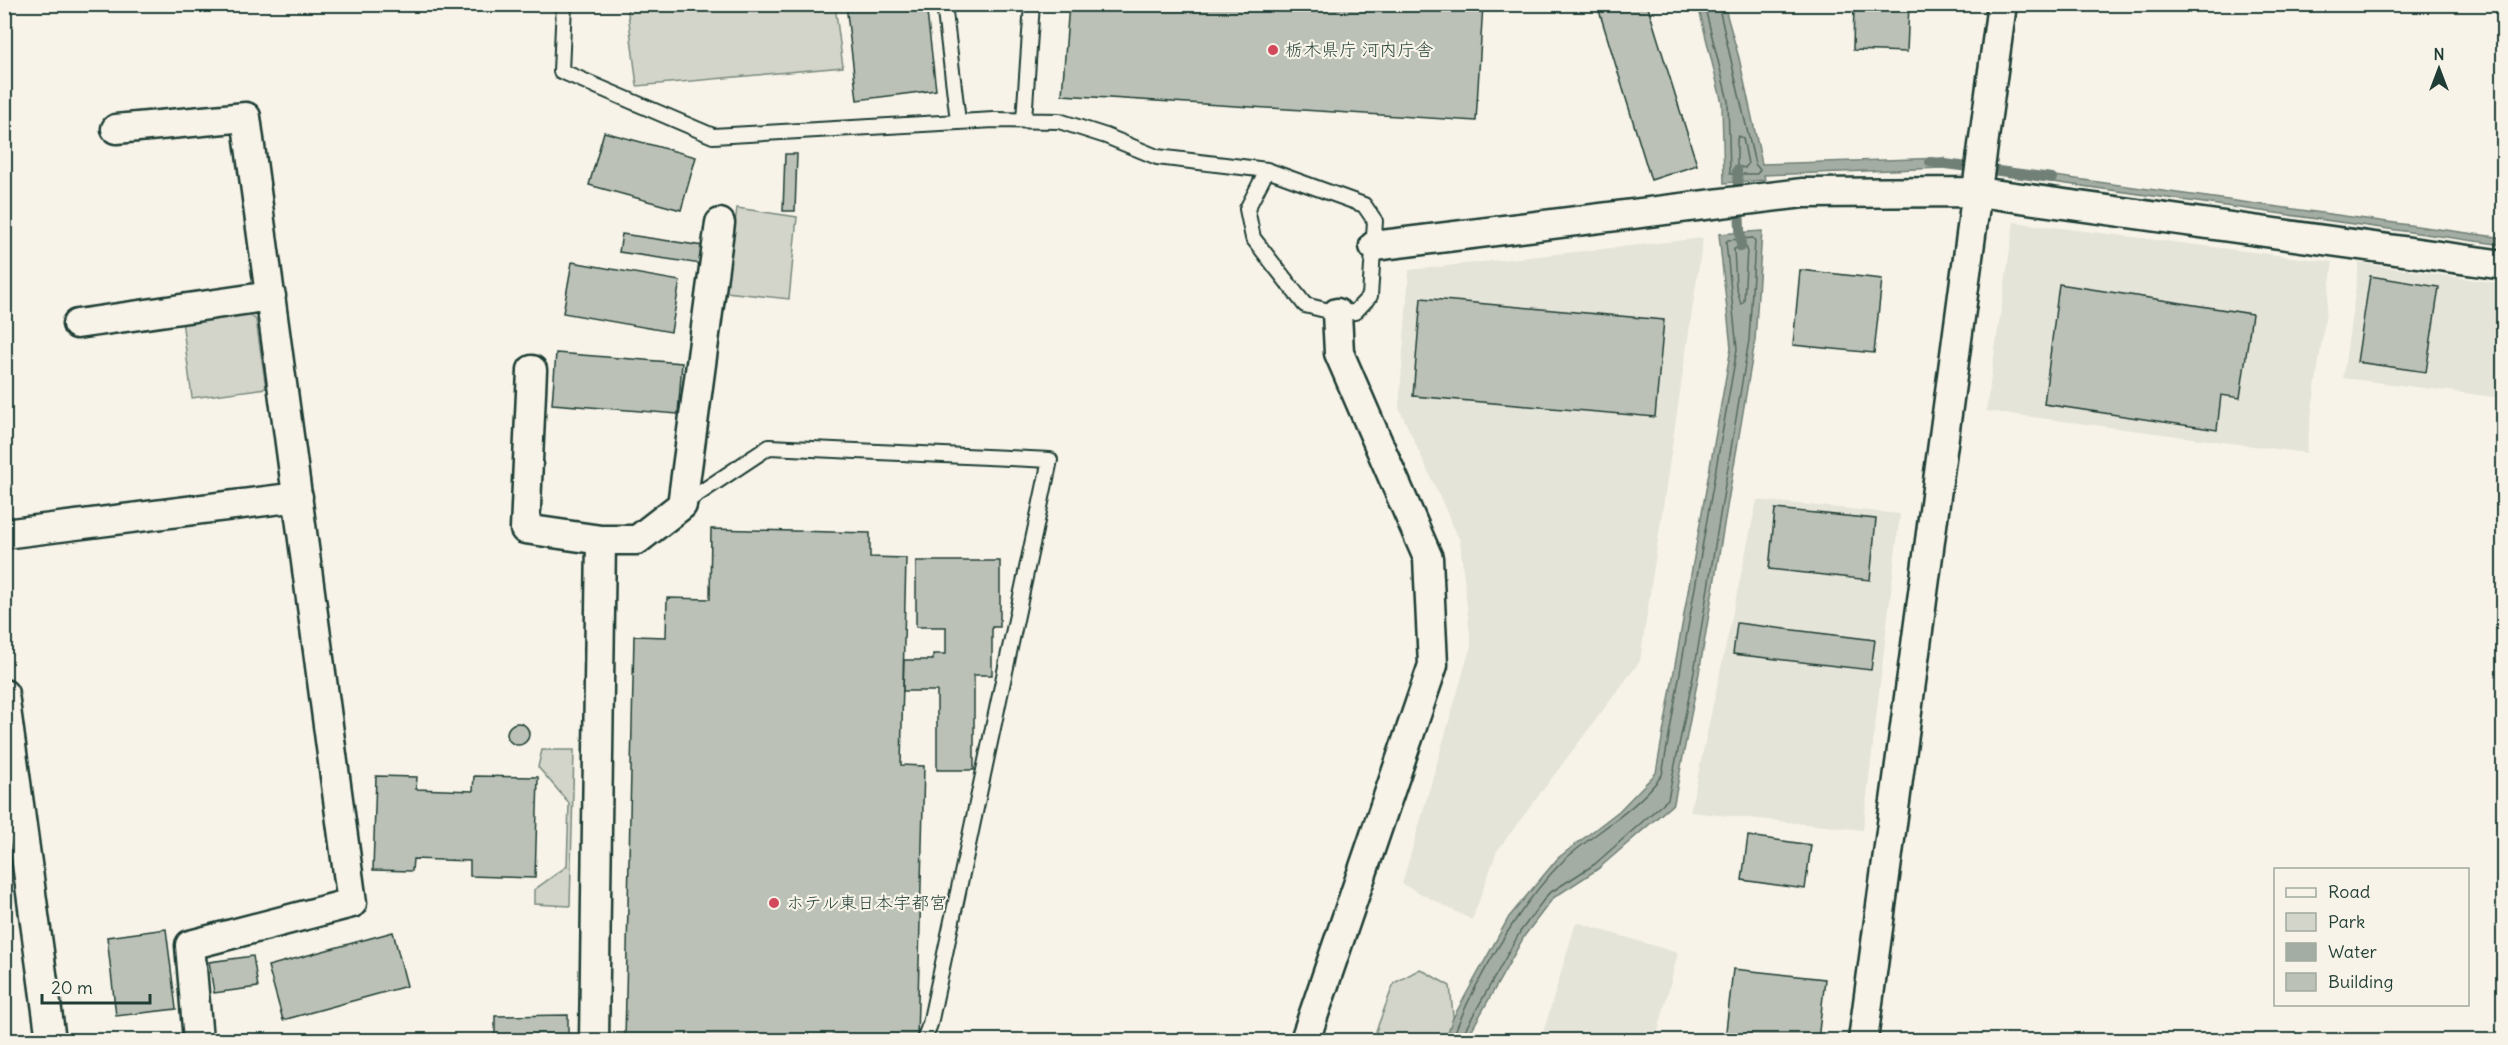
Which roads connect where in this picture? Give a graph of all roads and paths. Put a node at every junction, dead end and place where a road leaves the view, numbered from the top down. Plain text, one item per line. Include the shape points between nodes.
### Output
1 (564, 4) edge
2 (944, 4) edge
3 (1032, 4) edge
4 (2002, 4) edge
5 (1024, 120) junction
6 (958, 121) junction
7 (116, 129) dead end
8 (1267, 170) junction
9 (1978, 192) junction
10 (720, 223) dead end
11 (1374, 246) junction
12 (2504, 265) edge
13 (270, 296) junction
14 (1337, 313) junction
15 (77, 324) dead end
16 (532, 370) dead end
17 (298, 497) junction
18 (682, 505) junction
19 (4, 534) edge
20 (601, 540) junction
21 (4, 694) edge
22 (51, 1041) edge
23 (198, 1041) edge
24 (594, 1041) edge
25 (924, 1041) edge
26 (1305, 1041) edge
27 (1863, 1041) edge

1 - 6 lane via 561,71 713,136
2 - 6 lane
3 - 5 lane
4 - 9 street
5 - 6 lane
5 - 8 lane via 1059,121 1157,157
7 - 13 street via 246,117
8 - 11 lane via 1364,205 1375,221
8 - 14 lane via 1247,209 1253,238 1305,305
9 - 11 street via 1803,193
9 - 12 street
9 - 27 street
10 - 18 street
11 - 14 lane via 1370,296 1355,312
13 - 15 street
13 - 17 street
14 - 26 street via 1340,353 1428,558 1433,665
16 - 20 street via 525,529
17 - 19 street
17 - 23 street via 352,903 190,945
18 - 20 street via 637,540
18 - 25 lane via 769,447 1050,460
20 - 24 street
21 - 22 street

